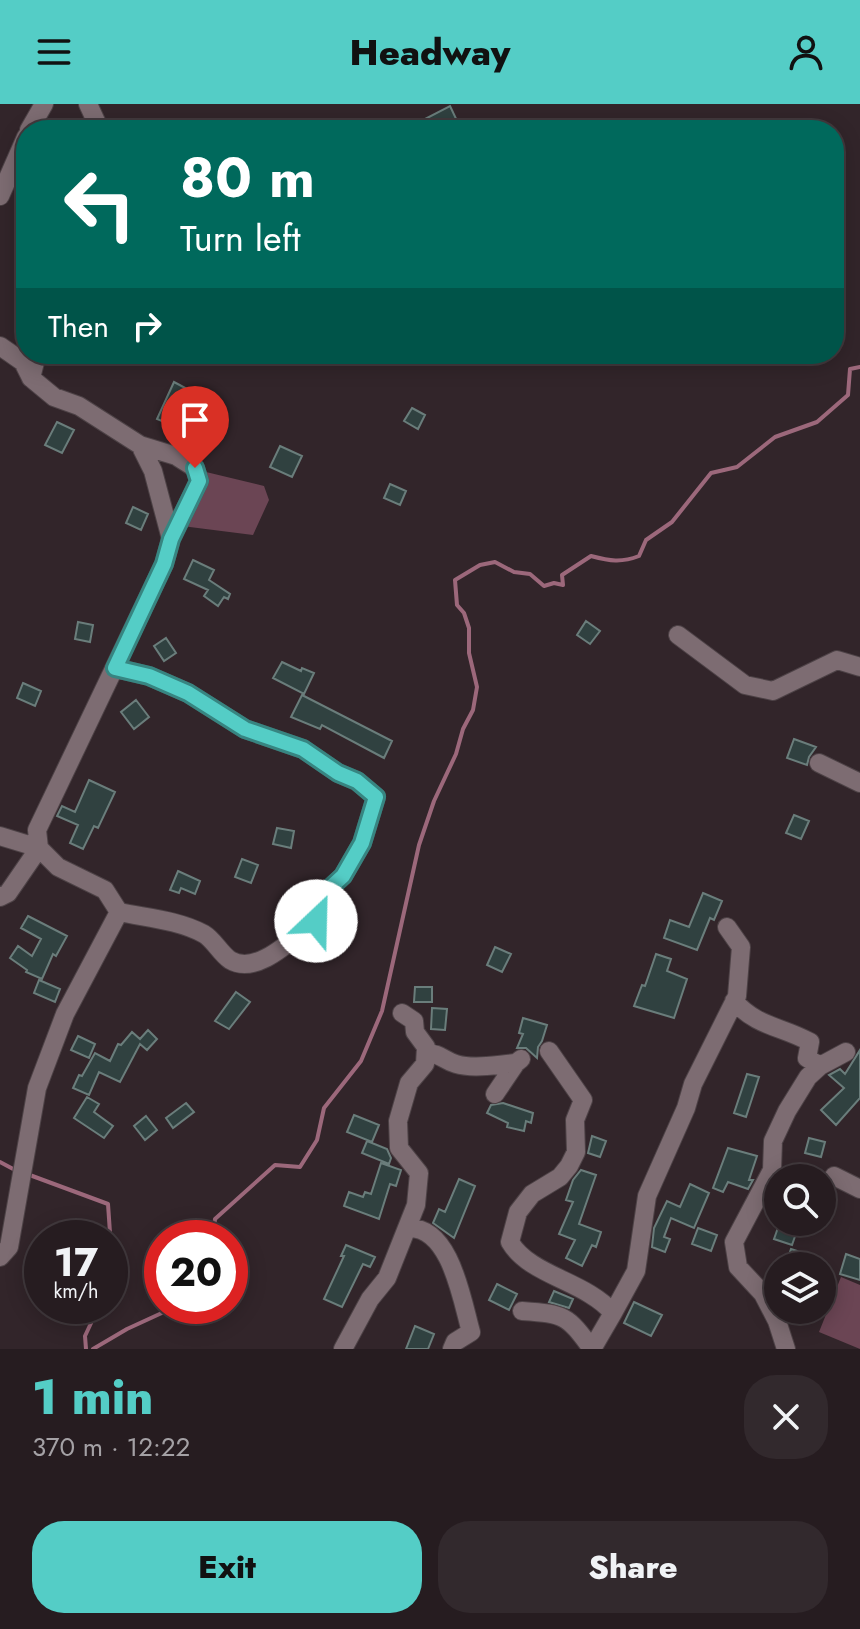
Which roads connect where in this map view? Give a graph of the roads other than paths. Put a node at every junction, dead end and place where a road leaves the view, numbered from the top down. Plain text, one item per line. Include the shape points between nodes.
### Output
1 (16, 160) edge
2 (0, 196) edge
3 (24, 364) edge
4 (34, 364) edge
5 (31, 378) junction
6 (140, 445) junction
7 (171, 539) junction
8 (678, 635) dead end
9 (860, 667) edge
10 (115, 668) junction
11 (819, 763) dead end
12 (860, 783) edge
13 (0, 836) edge
14 (39, 848) junction
15 (0, 897) edge
16 (119, 912) junction
17 (727, 927) dead end
18 (734, 1001) junction
19 (402, 1013) dead end
20 (549, 1051) dead end
21 (846, 1052) dead end
22 (426, 1053) junction
23 (820, 1066) junction
24 (495, 1094) dead end
25 (836, 1177) edge
26 (860, 1189) edge
27 (408, 1228) junction
28 (0, 1257) edge
29 (522, 1311) dead end
30 (613, 1313) junction
31 (343, 1349) edge
32 (452, 1349) edge
33 (592, 1349) edge
34 (786, 1349) edge

1 - 2 street
3 - 5 street
4 - 5 street
5 - 6 street via 54,397 90,412
6 - 7 street via 153,471
6 - 7 street via 195,468 199,481
7 - 10 street
8 - 9 street via 745,685 773,691 837,660
10 - 14 street via 37,830
10 - 16 street via 149,676 245,729 303,749 376,797 362,843 343,876 319,898 316,921 278,953 234,963 207,935
11 - 12 street
13 - 14 street
14 - 15 street
14 - 16 street via 58,867 105,890
16 - 28 street via 65,1014 37,1088 9,1247
17 - 18 street via 741,947
18 - 23 street via 757,1021 810,1042 807,1058
18 - 30 street via 647,1196 636,1271
19 - 22 street via 414,1021
20 - 30 street via 583,1100 575,1120 576,1152 560,1177 532,1194 518,1212 510,1242 517,1253 581,1287
21 - 23 street
22 - 24 street via 443,1054 466,1066 518,1061
22 - 27 street via 425,1064 409,1083 398,1121 399,1148 419,1173
23 - 34 street via 787,1111 773,1141 772,1170 734,1242 738,1267 763,1294
25 - 26 street
27 - 31 street via 387,1278
27 - 32 street via 431,1235 455,1269 471,1332
29 - 33 street via 571,1320
30 - 33 street

